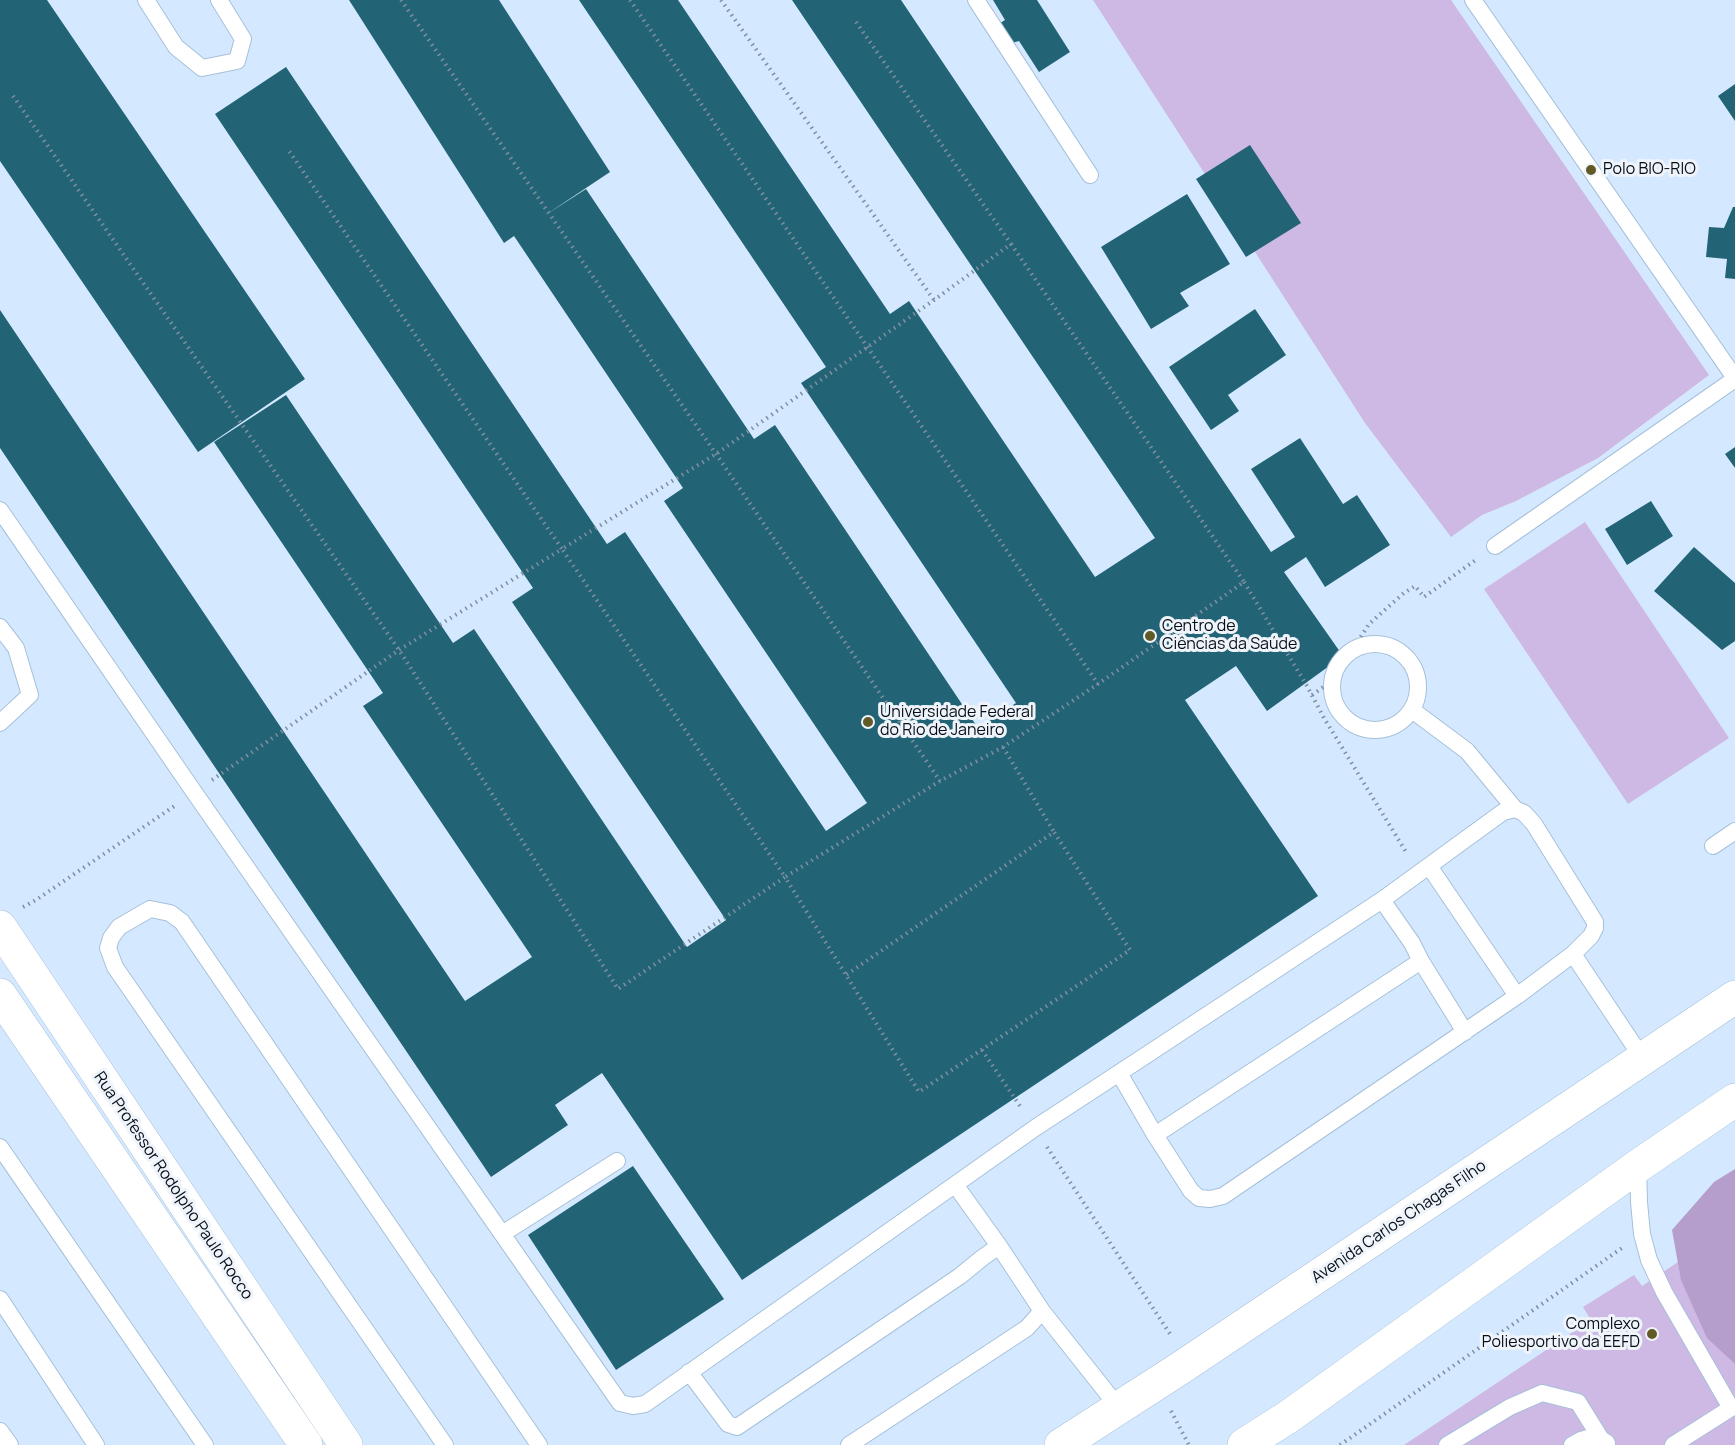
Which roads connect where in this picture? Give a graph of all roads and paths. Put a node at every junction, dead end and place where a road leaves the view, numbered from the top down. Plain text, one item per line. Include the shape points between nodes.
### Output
1 (146, 0) edge
2 (219, 0) edge
3 (401, 0) edge
4 (630, 0) edge
5 (721, 0) edge
6 (976, 0) edge
7 (1473, 0) edge
8 (856, 22) dead end
9 (13, 96) dead end
10 (287, 148) dead end
11 (1090, 175) dead end
12 (1011, 244) junction
13 (934, 300) junction
14 (867, 347) junction
15 (1735, 378) edge
16 (716, 454) junction
17 (0, 510) edge
18 (1494, 546) joint
19 (562, 549) junction
20 (1244, 582) junction
21 (0, 627) edge
22 (399, 650) junction
23 (1351, 652) junction
24 (1332, 681) junction
25 (1098, 684) junction
26 (1312, 695) junction
27 (1412, 710) junction
28 (0, 723) edge
29 (1003, 747) junction
30 (940, 782) junction
31 (194, 792) junction
32 (1515, 808) junction
33 (1735, 831) edge
34 (1054, 832) junction
35 (1713, 846) dead end
36 (1424, 870) junction
37 (785, 878) junction
38 (36, 900) dead end
39 (1382, 900) junction
40 (0, 927) edge
41 (1574, 954) junction
42 (1421, 961) junction
43 (846, 975) junction
44 (0, 995) edge
45 (1517, 996) junction
46 (1735, 997) edge
47 (1465, 1032) junction
48 (982, 1050) junction
49 (1643, 1059) junction
50 (1119, 1073) junction
51 (1735, 1100) edge
52 (1035, 1128) junction
53 (1155, 1135) junction
54 (0, 1147) edge
55 (617, 1161) dead end
56 (1638, 1166) junction
57 (956, 1186) junction
58 (502, 1234) junction
59 (1642, 1234) junction
60 (999, 1246) junction
61 (0, 1299) edge
62 (1042, 1311) junction
63 (1189, 1362) junction
64 (690, 1372) junction
65 (1119, 1408) junction
66 (1733, 1411) edge
67 (0, 1431) edge
68 (1606, 1442) edge
69 (10, 1445) edge
70 (96, 1445) edge
71 (205, 1445) edge
72 (306, 1445) edge
73 (346, 1445) edge
74 (445, 1445) edge
75 (539, 1445) edge
76 (849, 1445) edge
77 (1061, 1445) edge
78 (1244, 1445) edge
79 (1340, 1445) edge
80 (1447, 1445) edge
81 (1572, 1445) edge
82 (1673, 1445) edge

1 - 2 lane via 176,47 202,68 237,62 243,39
3 - 16 path
4 - 14 path
5 - 13 path
6 - 11 lane
7 - 15 lane
8 - 12 path
9 - 22 path
10 - 19 path
12 - 13 path
12 - 20 path
13 - 14 path
14 - 16 path
14 - 25 path
15 - 18 lane
16 - 19 path
16 - 30 path
17 - 31 lane
18 - 23 path via 1424,597 1415,586 1404,593 1369,624
19 - 22 path
19 - 37 path
20 - 25 path
20 - 26 path
21 - 28 lane via 15,648 30,695
22 - 31 path
22 - 37 path via 618,989
23 - 24 lane via 1342,660
23 - 27 lane via 1379,644 1405,656 1418,682
24 - 26 path
24 - 27 lane via 1336,706 1354,725 1380,730 1392,727
25 - 29 path
26 - 36 path
27 - 32 lane via 1467,751
29 - 30 path
29 - 34 path
30 - 37 path
31 - 38 path
31 - 58 lane
32 - 36 lane via 1503,812
32 - 41 lane via 1534,824 1595,922 1592,936
33 - 35 lane
34 - 43 path
34 - 48 path via 1130,950
36 - 39 lane
36 - 45 lane
37 - 43 path
39 - 42 lane
39 - 50 lane
40 - 73 street, Rua Professor Rodolpho Paulo Rocco
41 - 45 lane
41 - 49 lane
42 - 47 lane
42 - 53 lane
43 - 48 path via 919,1092
44 - 72 street
45 - 47 lane
46 - 49 street, Avenida Carlos Chagas Filho
47 - 53 lane via 1223,1196 1199,1198 1191,1191
48 - 52 path
49 - 63 street, Avenida Carlos Chagas Filho
50 - 52 lane
50 - 53 lane
51 - 56 street
52 - 57 lane
52 - 63 path
54 - 71 lane
55 - 58 lane
56 - 59 lane
56 - 78 street
57 - 60 lane
57 - 64 lane
58 - 64 lane via 620,1403 645,1404
59 - 66 lane via 1664,1292
59 - 79 path
60 - 62 lane
60 - 64 lane via 737,1426 728,1424
61 - 70 lane
62 - 65 lane
62 - 76 lane via 1027,1328
63 - 65 street, Avenida Carlos Chagas Filho
65 - 77 street, Avenida Carlos Chagas Filho
66 - 82 lane
67 - 69 lane
68 - 80 lane via 1578,1401 1542,1393 1510,1407
68 - 81 lane via 1592,1437
74 - 75 lane via 115,967 108,948 119,927 150,909 170,913 182,922

